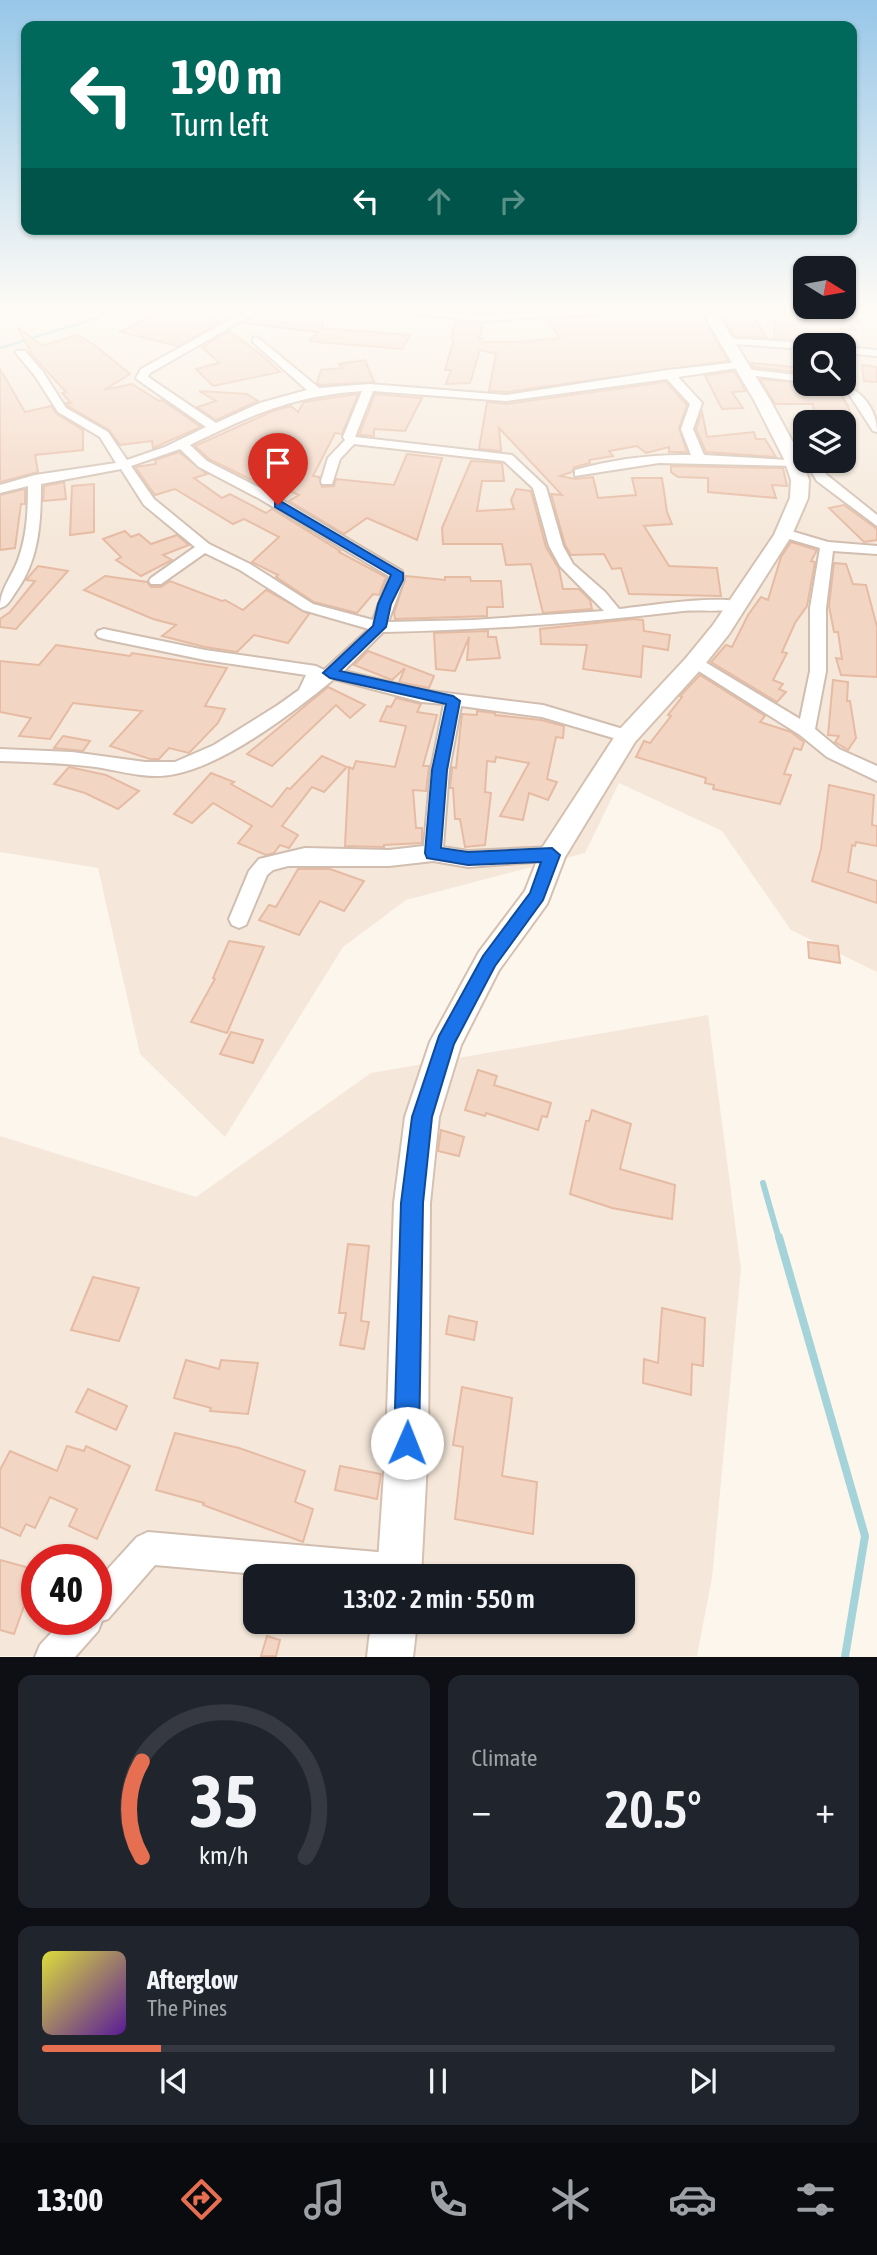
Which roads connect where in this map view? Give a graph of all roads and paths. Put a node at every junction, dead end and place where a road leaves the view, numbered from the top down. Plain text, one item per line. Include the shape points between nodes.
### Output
1 (46, 385) edge
2 (153, 385) edge
3 (308, 385) edge
4 (588, 385) edge
5 (680, 385) edge
6 (752, 385) edge
7 (369, 387) junction
8 (316, 392) junction
9 (856, 396) edge
10 (214, 428) junction
11 (877, 428) edge
12 (351, 440) junction
13 (181, 443) junction
14 (700, 460) junction
15 (793, 461) joint
16 (123, 464) junction
17 (580, 473) dead end
18 (797, 473) edge
19 (818, 473) edge
20 (34, 479) junction
21 (327, 481) dead end
22 (0, 489) edge
23 (877, 522) edge
24 (784, 533) junction
25 (827, 546) junction
26 (204, 547) junction
27 (877, 550) edge
28 (156, 581) dead end
29 (0, 603) edge
30 (738, 604) junction
31 (614, 613) junction
32 (379, 627) junction
33 (104, 634) dead end
34 (694, 663) junction
35 (330, 673) junction
36 (306, 691) junction
37 (453, 701) junction
38 (806, 731) junction
39 (626, 736) junction
40 (0, 755) edge
41 (877, 774) edge
42 (433, 853) junction
43 (552, 855) junction
44 (239, 919) dead end
45 (489, 961) joint
46 (470, 995) joint
47 (306, 1564) edge
48 (400, 1564) edge
49 (112, 1589) edge
50 (393, 1634) edge
51 (72, 1635) edge
52 (52, 1657) edge
53 (390, 1657) edge

1 - 16 street via 62,410 104,435
2 - 10 street
3 - 8 street
4 - 7 street via 506,398
5 - 14 street via 696,403 688,431
6 - 15 street
7 - 8 street
7 - 12 street via 350,429
8 - 10 street via 273,402
9 - 11 street
10 - 13 street
12 - 21 street via 334,458
12 - 31 street via 508,458 539,487 556,547 568,566
13 - 16 street
13 - 32 street via 203,464 397,573
14 - 15 street
14 - 17 street via 623,461
16 - 20 street
16 - 26 street via 149,502
18 - 24 street via 799,498
19 - 23 street
20 - 22 street
20 - 29 street via 28,556 22,573
24 - 25 street
24 - 30 street
25 - 27 street
25 - 38 street via 816,635 818,671
26 - 28 street
26 - 32 street via 308,607
30 - 31 street
30 - 34 street
31 - 32 street via 473,625
32 - 35 street
33 - 36 street via 316,671
34 - 38 street
34 - 39 street
35 - 36 street
35 - 37 street
36 - 40 street via 230,746 173,769
37 - 39 street via 543,711
37 - 42 street via 440,770
38 - 41 street via 833,753
39 - 43 street
42 - 43 street via 468,859
42 - 44 street via 389,858 305,856 266,864
43 - 45 street via 537,896
45 - 46 street
46 - 48 street via 446,1042 422,1117 412,1203
47 - 49 street via 148,1549
50 - 53 street
51 - 52 street

